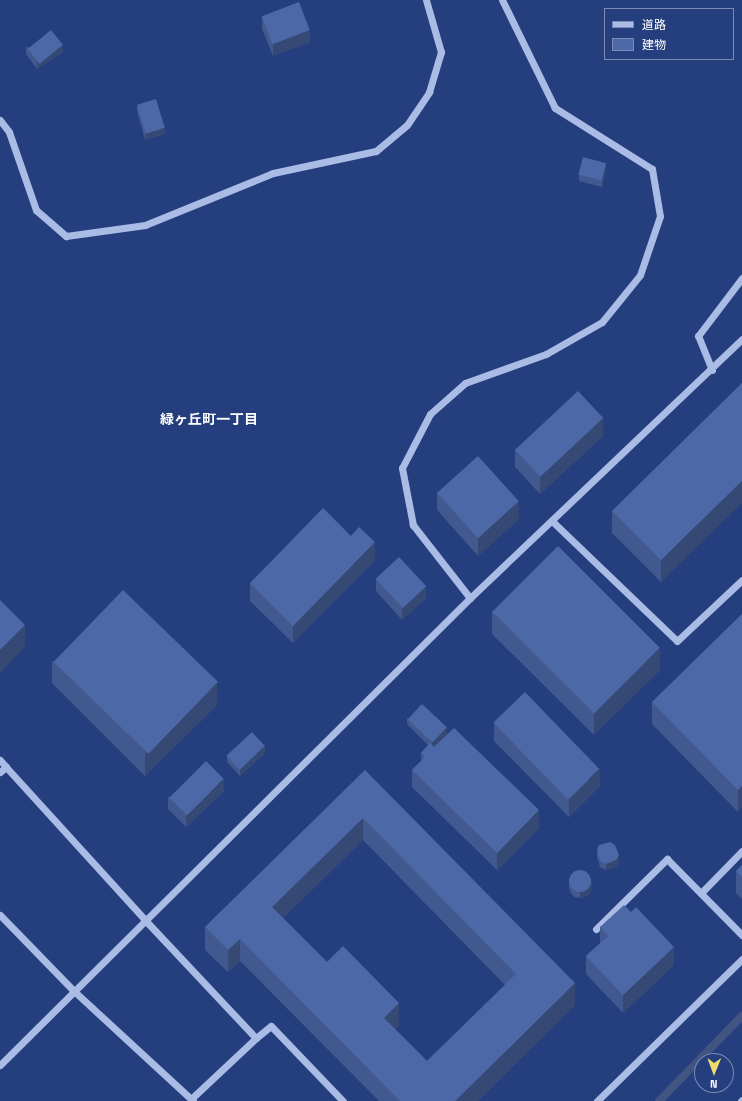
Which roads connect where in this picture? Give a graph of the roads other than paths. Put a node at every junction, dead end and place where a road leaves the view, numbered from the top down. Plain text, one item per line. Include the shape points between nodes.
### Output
1 (426, 0) edge
2 (502, 0) edge
3 (0, 120) edge
4 (742, 278) edge
5 (742, 339) edge
6 (712, 370) junction
7 (552, 521) junction
8 (742, 580) edge
9 (470, 598) junction
10 (0, 760) edge
11 (6, 767) junction
12 (0, 772) edge
13 (742, 851) edge
14 (701, 893) junction
15 (0, 915) edge
16 (145, 920) junction
17 (596, 929) dead end
18 (742, 935) edge
19 (742, 959) edge
20 (75, 992) junction
21 (256, 1038) junction
22 (0, 1065) edge
23 (192, 1100) edge
24 (343, 1101) edge
25 (597, 1101) edge

1 - 3 lane via 441,52 429,92 407,125 376,151 273,173 145,225 66,236 36,210 9,132
2 - 9 lane via 555,108 652,169 660,216 640,275 602,322 546,354 465,383 430,414 402,468 413,525
4 - 6 lane via 698,336
5 - 6 lane
6 - 7 lane
7 - 8 lane via 677,641
7 - 9 lane
9 - 16 lane
10 - 11 lane
11 - 12 lane
11 - 16 lane
13 - 14 lane
14 - 17 lane via 667,859
14 - 18 lane
15 - 20 lane
16 - 20 lane
16 - 21 lane
19 - 25 lane
20 - 22 lane
20 - 23 lane
21 - 23 lane
21 - 24 lane via 271,1026

